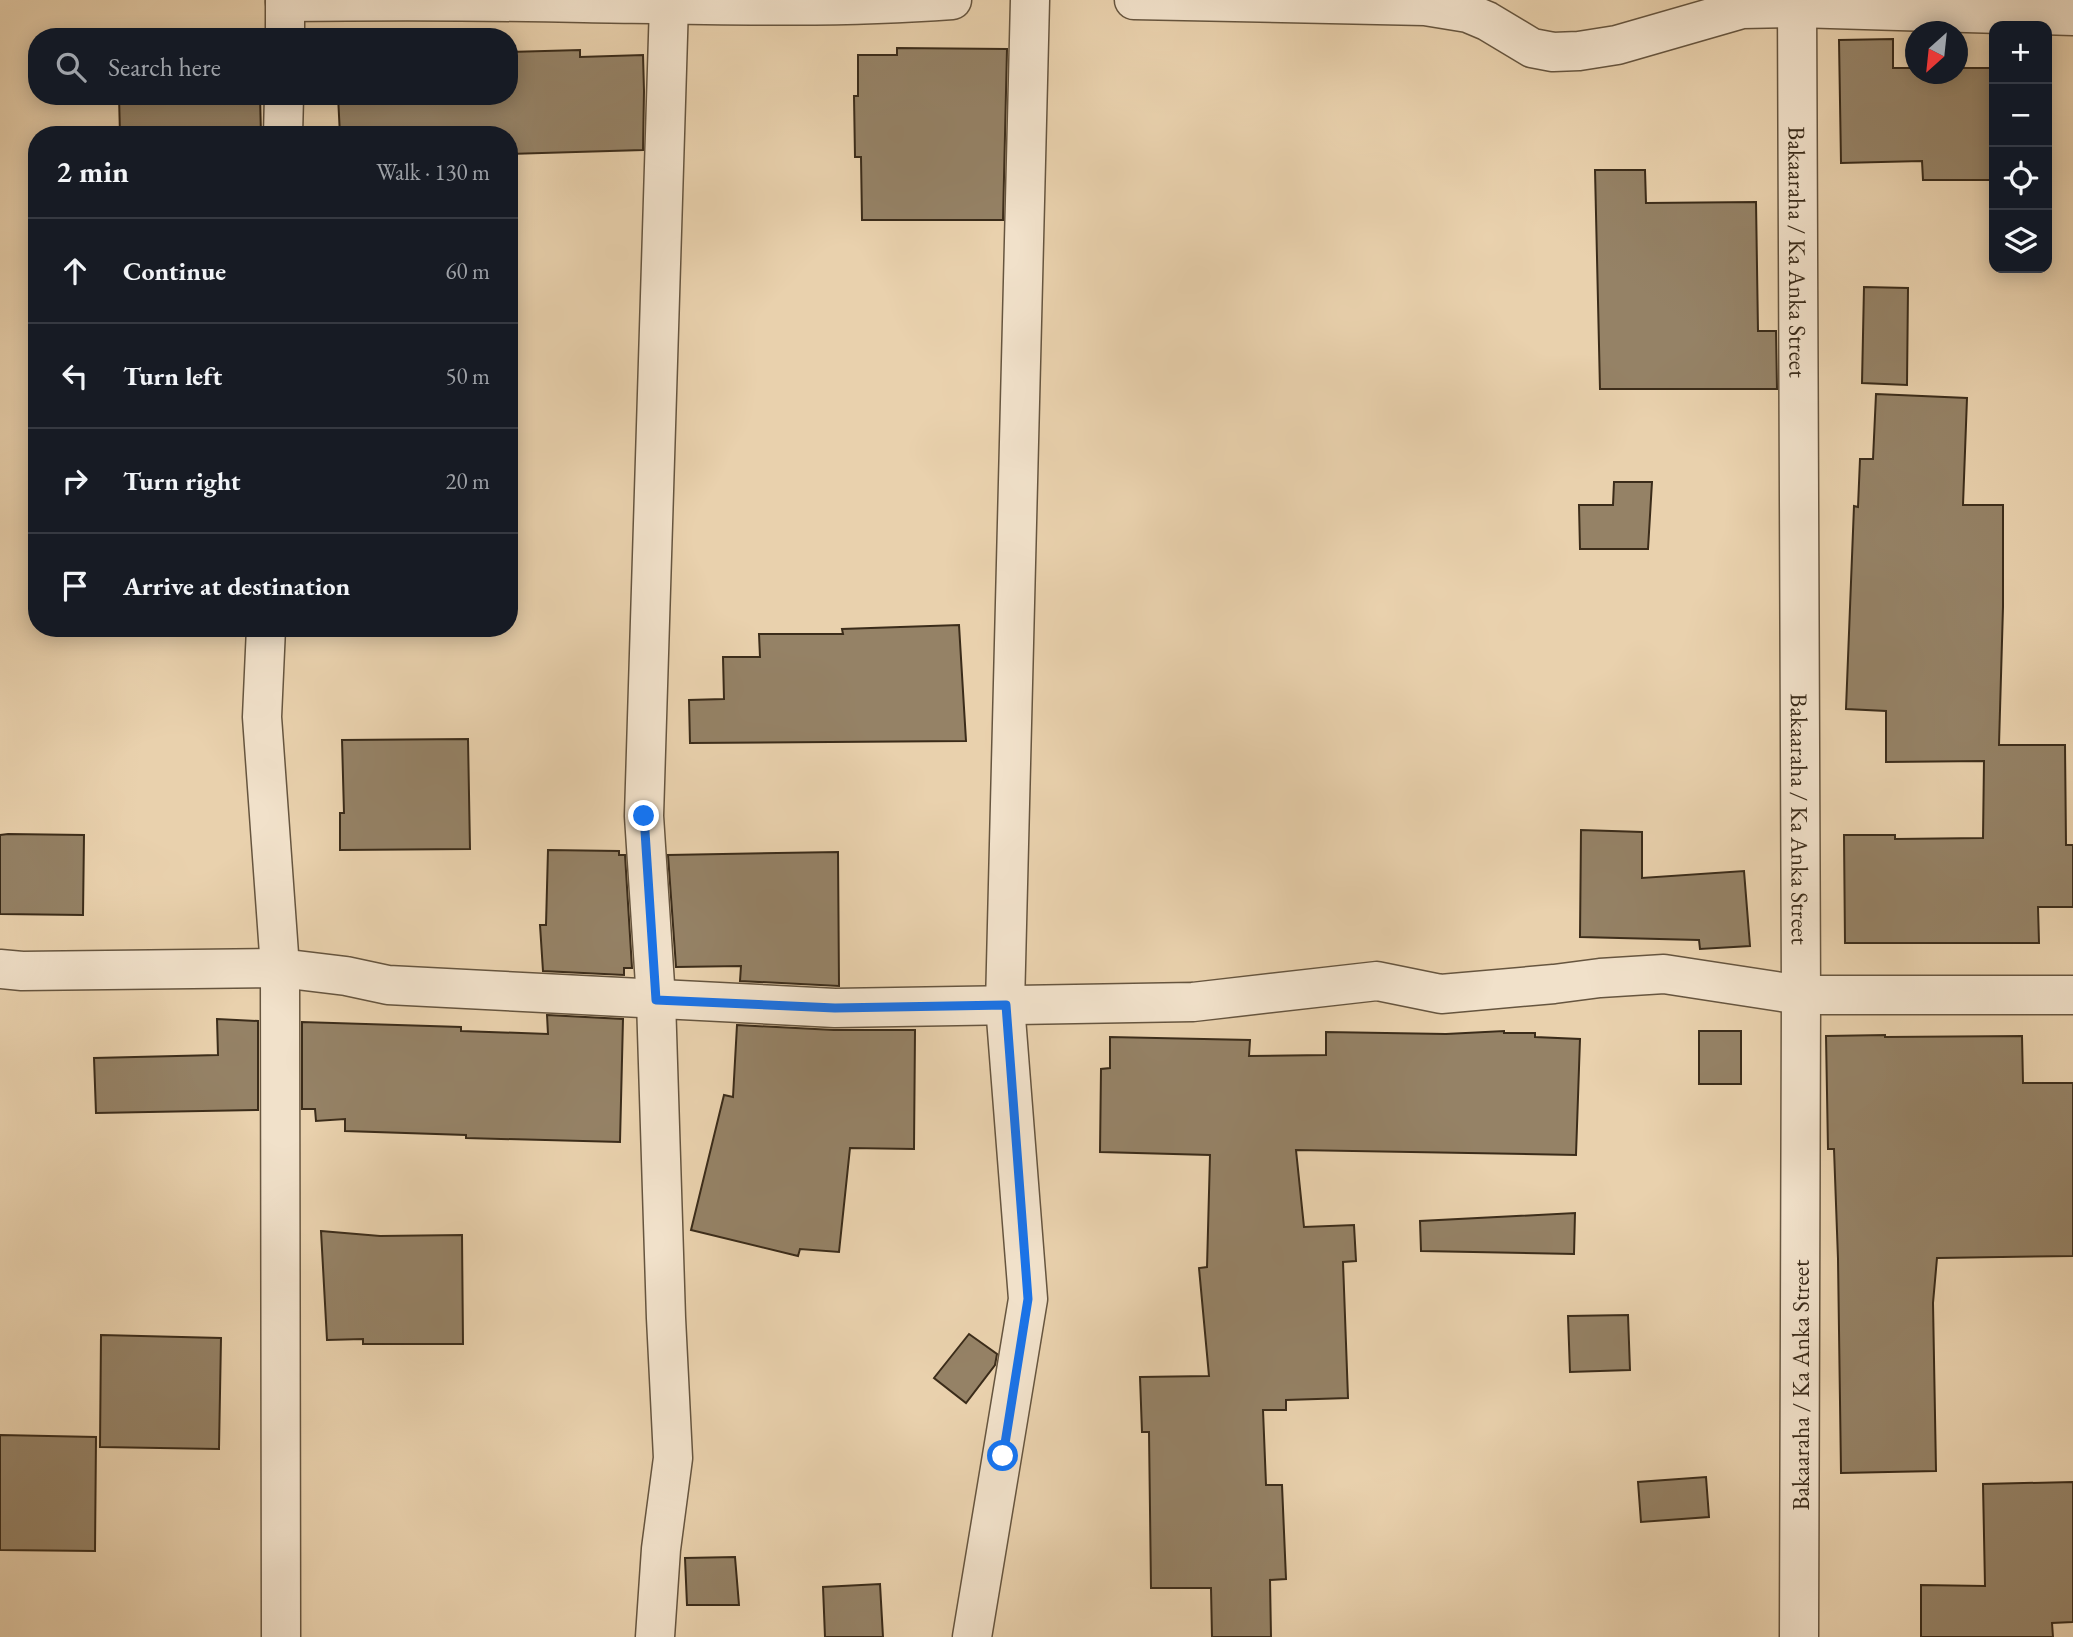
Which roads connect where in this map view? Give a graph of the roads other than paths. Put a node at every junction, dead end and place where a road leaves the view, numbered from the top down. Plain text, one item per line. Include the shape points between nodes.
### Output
1 (952, 0) edge
2 (1030, 0) edge
3 (1134, 0) edge
4 (1425, 3) edge
5 (669, 4) junction
6 (1797, 4) edge
7 (285, 13) edge
8 (2073, 16) edge
9 (284, 105) edge
10 (283, 126) edge
11 (266, 637) edge
12 (280, 968) junction
13 (0, 969) edge
14 (1801, 995) junction
15 (2073, 995) edge
16 (656, 1000) junction
17 (1006, 1005) junction
18 (281, 1637) edge
19 (655, 1637) edge
20 (972, 1637) edge
21 (1799, 1637) edge

1 - 5 street via 883,5
2 - 17 street
3 - 4 street
4 - 6 street via 1468,13 1532,48 1553,52 1617,45 1742,9
5 - 7 street via 444,0
5 - 16 street via 644,816
6 - 8 street
6 - 14 street, Bakaaraha / Ka Anka Street
9 - 10 street
11 - 12 street via 262,717
12 - 13 street
12 - 16 street via 388,985
12 - 18 street
14 - 15 street
14 - 17 street via 1664,974 1441,994 1377,981 1193,1002
14 - 21 street, Bakaaraha / Ka Anka Street
16 - 17 street via 835,1008
16 - 19 street via 673,1458
17 - 20 street via 1028,1299

